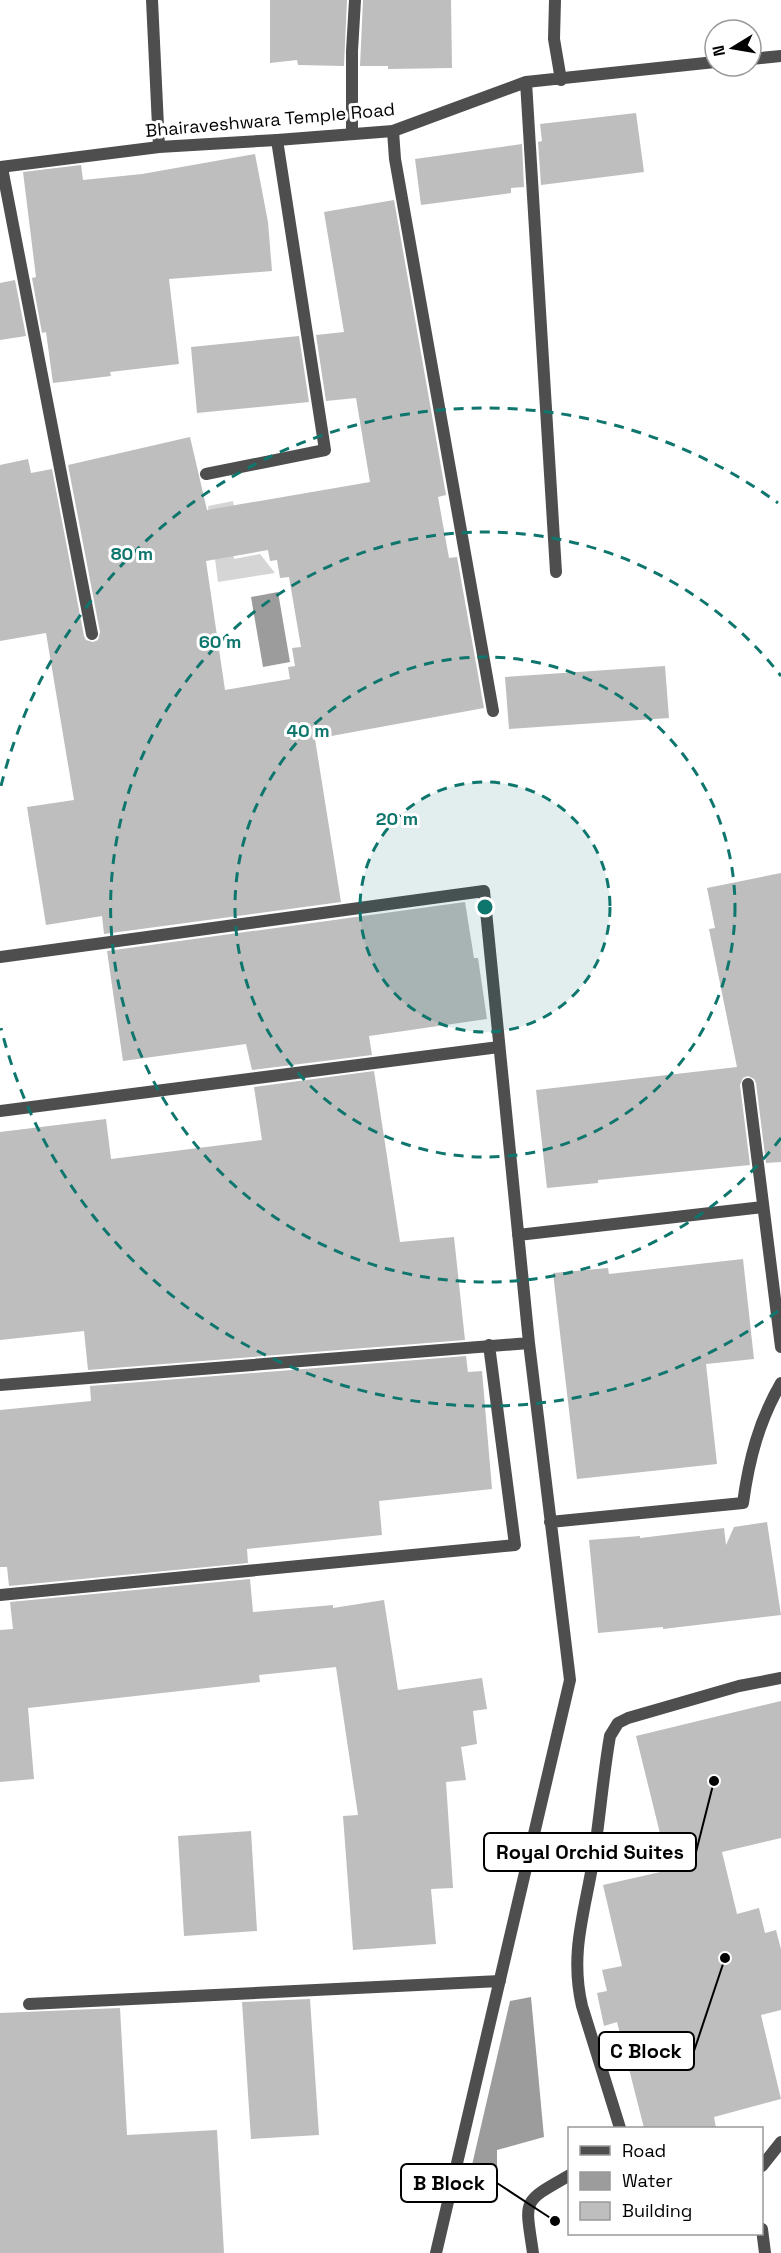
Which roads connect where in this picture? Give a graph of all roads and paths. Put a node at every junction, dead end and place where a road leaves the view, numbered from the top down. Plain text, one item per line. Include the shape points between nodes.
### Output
1 (152, 0) edge
2 (355, 0) edge
3 (555, 0) edge
4 (781, 56) edge
5 (763, 58) edge
6 (703, 63) edge
7 (561, 80) junction
8 (526, 82) junction
9 (393, 131) junction
10 (352, 133) junction
11 (277, 141) junction
12 (159, 147) junction
13 (1, 167) edge
14 (206, 474) dead end
15 (556, 572) dead end
16 (93, 634) dead end
17 (493, 711) dead end
18 (0, 957) edge
19 (499, 1047) junction
20 (748, 1084) dead end
21 (0, 1111) edge
22 (762, 1207) junction
23 (518, 1235) junction
24 (529, 1343) junction
25 (489, 1345) junction
26 (781, 1347) edge
27 (781, 1383) edge
28 (0, 1385) edge
29 (550, 1522) junction
30 (0, 1595) edge
31 (781, 1678) edge
32 (500, 1981) junction
33 (29, 2004) dead end
34 (620, 2127) edge
35 (781, 2142) edge
36 (763, 2165) edge
37 (568, 2176) edge
38 (763, 2235) edge
39 (436, 2253) edge
40 (533, 2253) edge
41 (765, 2253) edge

1 - 12 street
2 - 10 street
3 - 7 street via 554,39
4 - 5 street
6 - 7 street, Bhairaveshwara Temple Road
7 - 8 street, Bhairaveshwara Temple Road
8 - 9 street, Bhairaveshwara Temple Road
8 - 15 street
9 - 10 street, Bhairaveshwara Temple Road
9 - 17 street
10 - 11 street, Bhairaveshwara Temple Road
11 - 12 street, Bhairaveshwara Temple Road
11 - 14 street via 326,450
12 - 13 street, Bhairaveshwara Temple Road
13 - 16 street
18 - 19 street via 484,891
19 - 21 street
19 - 23 street
20 - 22 street
22 - 23 street
22 - 26 street
23 - 24 street
24 - 25 street
24 - 29 street
25 - 28 street
25 - 30 street via 515,1545
27 - 29 street via 755,1439 743,1503
29 - 32 street via 570,1680
31 - 34 street via 628,1718 618,1723 610,1736 576,1952 577,1986
32 - 33 street
32 - 39 street
35 - 36 street
37 - 40 street via 533,2196 528,2205
38 - 41 street

